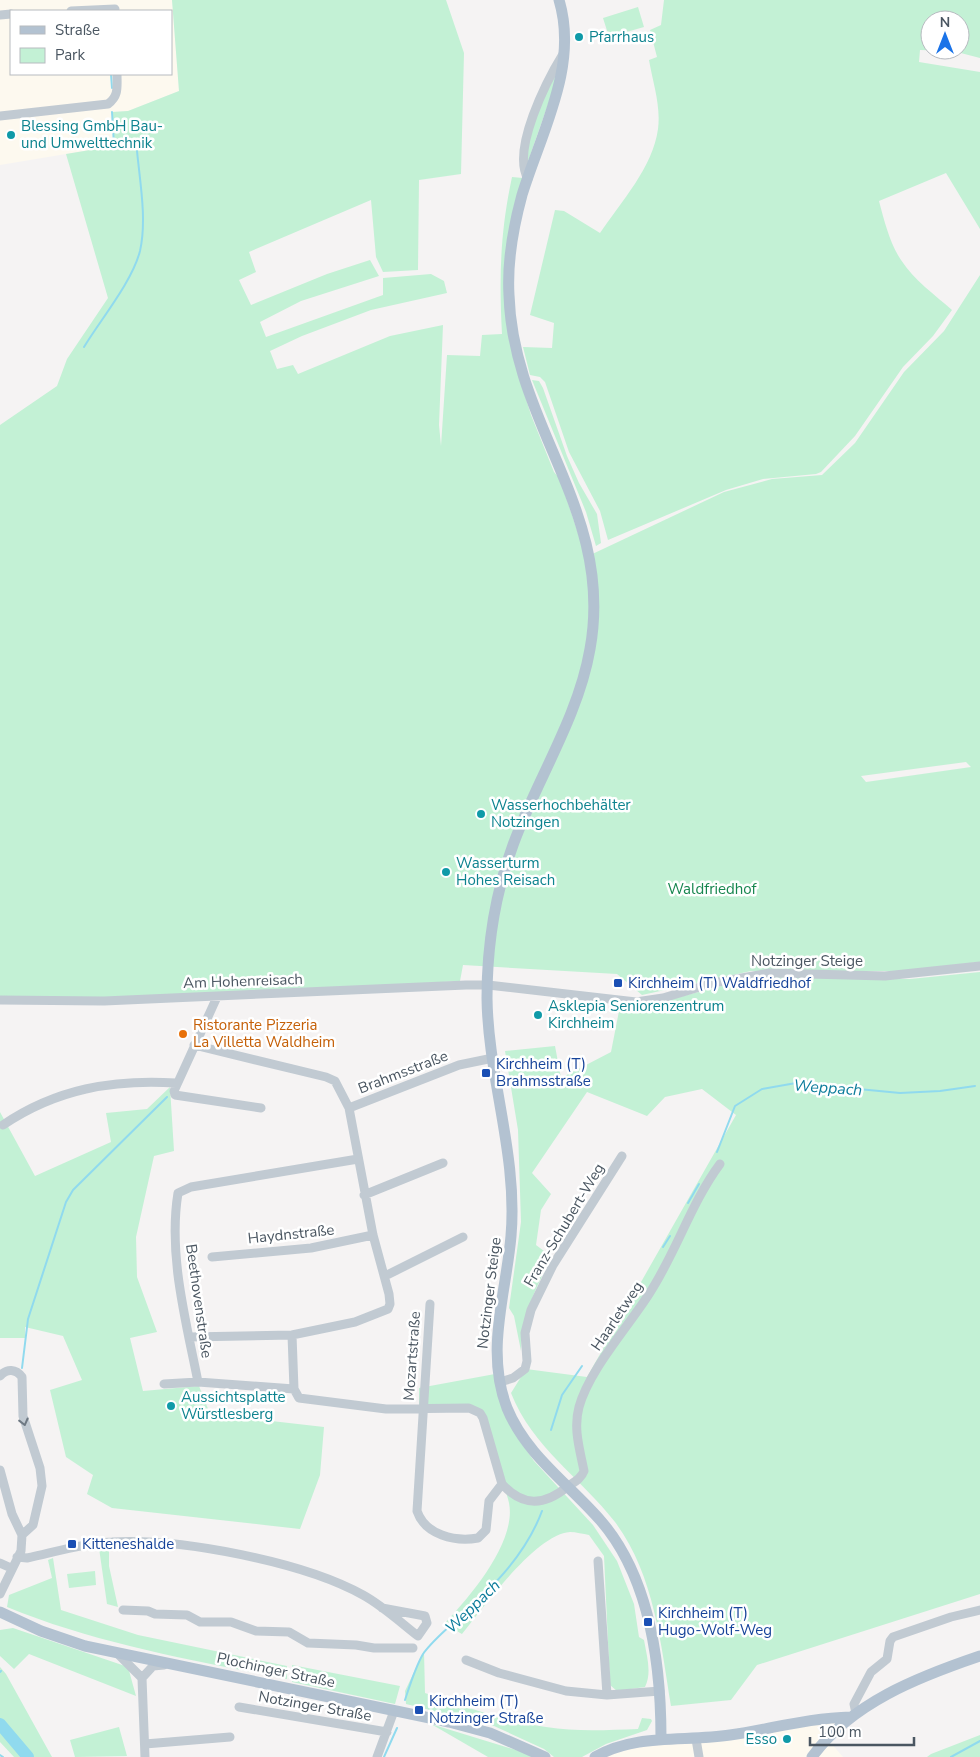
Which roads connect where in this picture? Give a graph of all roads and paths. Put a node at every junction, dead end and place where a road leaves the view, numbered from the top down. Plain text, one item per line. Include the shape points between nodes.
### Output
1 (559, 0) edge
2 (115, 7) edge
3 (82, 10) edge
4 (117, 75) edge
5 (0, 116) edge
6 (980, 966) edge
7 (488, 985) junction
8 (217, 997) junction
9 (0, 1000) edge
10 (194, 1044) junction
11 (493, 1058) junction
12 (176, 1083) junction
13 (261, 1108) dead end
14 (349, 1108) junction
15 (2, 1125) dead end
16 (622, 1156) dead end
17 (358, 1159) junction
18 (444, 1163) dead end
19 (720, 1164) dead end
20 (364, 1195) junction
21 (372, 1235) junction
22 (462, 1238) dead end
23 (212, 1257) dead end
24 (385, 1276) junction
25 (430, 1304) dead end
26 (292, 1336) junction
27 (189, 1337) junction
28 (0, 1376) edge
29 (198, 1382) junction
30 (500, 1382) junction
31 (164, 1384) dead end
32 (294, 1389) junction
33 (422, 1410) junction
34 (0, 1470) edge
35 (502, 1484) junction
36 (568, 1487) junction
37 (22, 1535) junction
38 (17, 1557) junction
39 (598, 1562) dead end
40 (0, 1563) edge
41 (12, 1568) junction
42 (0, 1594) edge
43 (382, 1608) junction
44 (124, 1610) dead end
45 (980, 1610) edge
46 (0, 1612) edge
47 (413, 1648) dead end
48 (118, 1654) junction
49 (980, 1656) edge
50 (466, 1660) dead end
51 (172, 1664) junction
52 (142, 1678) junction
53 (660, 1691) junction
54 (607, 1695) junction
55 (240, 1707) dead end
56 (394, 1711) junction
57 (853, 1715) junction
58 (795, 1721) junction
59 (387, 1732) junction
60 (828, 1735) junction
61 (230, 1738) dead end
62 (661, 1738) junction
63 (696, 1739) junction
64 (145, 1744) junction
65 (145, 1757) edge
66 (377, 1757) edge
67 (545, 1757) edge
68 (595, 1757) edge
69 (699, 1757) edge
70 (812, 1757) edge

1 - 7 main road, Notzinger Steige via 564,22 564,52 558,85 516,217 509,275 510,314 516,353 527,391 570,488 582,524 594,578 594,605 590,647 576,700 513,843 499,887
2 - 3 street
4 - 5 street via 115,98 100,106
6 - 7 street, Notzinger Steige via 885,976 770,973 636,1002
7 - 8 street, Am Hohenreisach
7 - 11 main road, Notzinger Steige
8 - 9 street, Am Hohenreisach
8 - 10 street
10 - 12 street
10 - 14 street, Brahmsstraße via 326,1077 335,1081
11 - 14 street, Brahmsstraße via 459,1065
11 - 30 main road, Notzinger Steige via 509,1154 512,1210 509,1256 496,1342
12 - 13 street via 175,1094
12 - 15 street via 130,1082 86,1087 35,1106
14 - 17 street, Mozartstraße
16 - 30 street, Franz-Schubert-Weg via 553,1264 531,1310 525,1333 525,1369
17 - 20 street, Mozartstraße
17 - 27 street, Beethovenstraße via 191,1187 178,1193 178,1265
18 - 20 street
19 - 36 street, Haarletweg via 650,1293 597,1370 584,1395 577,1420 584,1471
20 - 21 street, Mozartstraße
21 - 23 street, Haydnstraße via 312,1248
21 - 24 street, Mozartstraße
22 - 24 street
24 - 26 street, Mozartstraße via 390,1304 382,1313
25 - 33 street, Mozartstraße
26 - 27 street
26 - 32 street
27 - 29 street, Beethovenstraße
28 -> 37 street via 6,1371 16,1371 22,1377 22,1416 42,1479 33,1525
29 - 31 street
29 - 32 street
30 - 36 main road, Notzinger Steige via 505,1404 521,1433
32 - 33 street via 299,1398 305,1399
33 - 35 street via 469,1408 480,1413
33 - 35 street, Mozartstraße via 417,1511 424,1524 437,1533 454,1538 478,1538 486,1530 489,1501
34 - 37 street via 12,1514
35 - 36 street via 518,1497 540,1502
36 - 53 main road, Notzinger Steige via 604,1524 628,1563 645,1611
37 - 38 street via 21,1551
38 - 41 street
38 - 43 street via 27,1558 112,1542 190,1546 303,1571 359,1593
39 - 54 street
40 - 41 street
41 - 42 street
43 - 43 street via 418,1636 428,1623 425,1616
44 - 47 street via 187,1615 200,1622 231,1622 256,1631 289,1632 308,1644
45 - 57 street via 893,1637 887,1658 872,1672 854,1704
46 - 48 main road, Plochinger Straße via 41,1631
48 - 51 main road, Plochinger Straße
48 - 52 street
49 - 57 main road via 913,1682
50 - 54 street via 499,1673 566,1691
51 - 52 street via 153,1666
51 - 56 main road, Plochinger Straße
52 - 64 street
53 - 54 street
53 - 62 main road, Notzinger Steige
55 - 59 street, Notzinger Straße
56 - 59 street, Notzinger Straße
56 - 67 main road, Plochinger Straße via 490,1733
57 - 58 main road
57 - 60 main road
58 - 60 main road via 809,1720
58 - 63 main road via 732,1735
59 - 66 street, Notzinger Straße
60 - 70 main road
61 - 64 street
62 - 63 main road
62 - 68 main road via 615,1748
63 - 69 street
64 - 65 street

